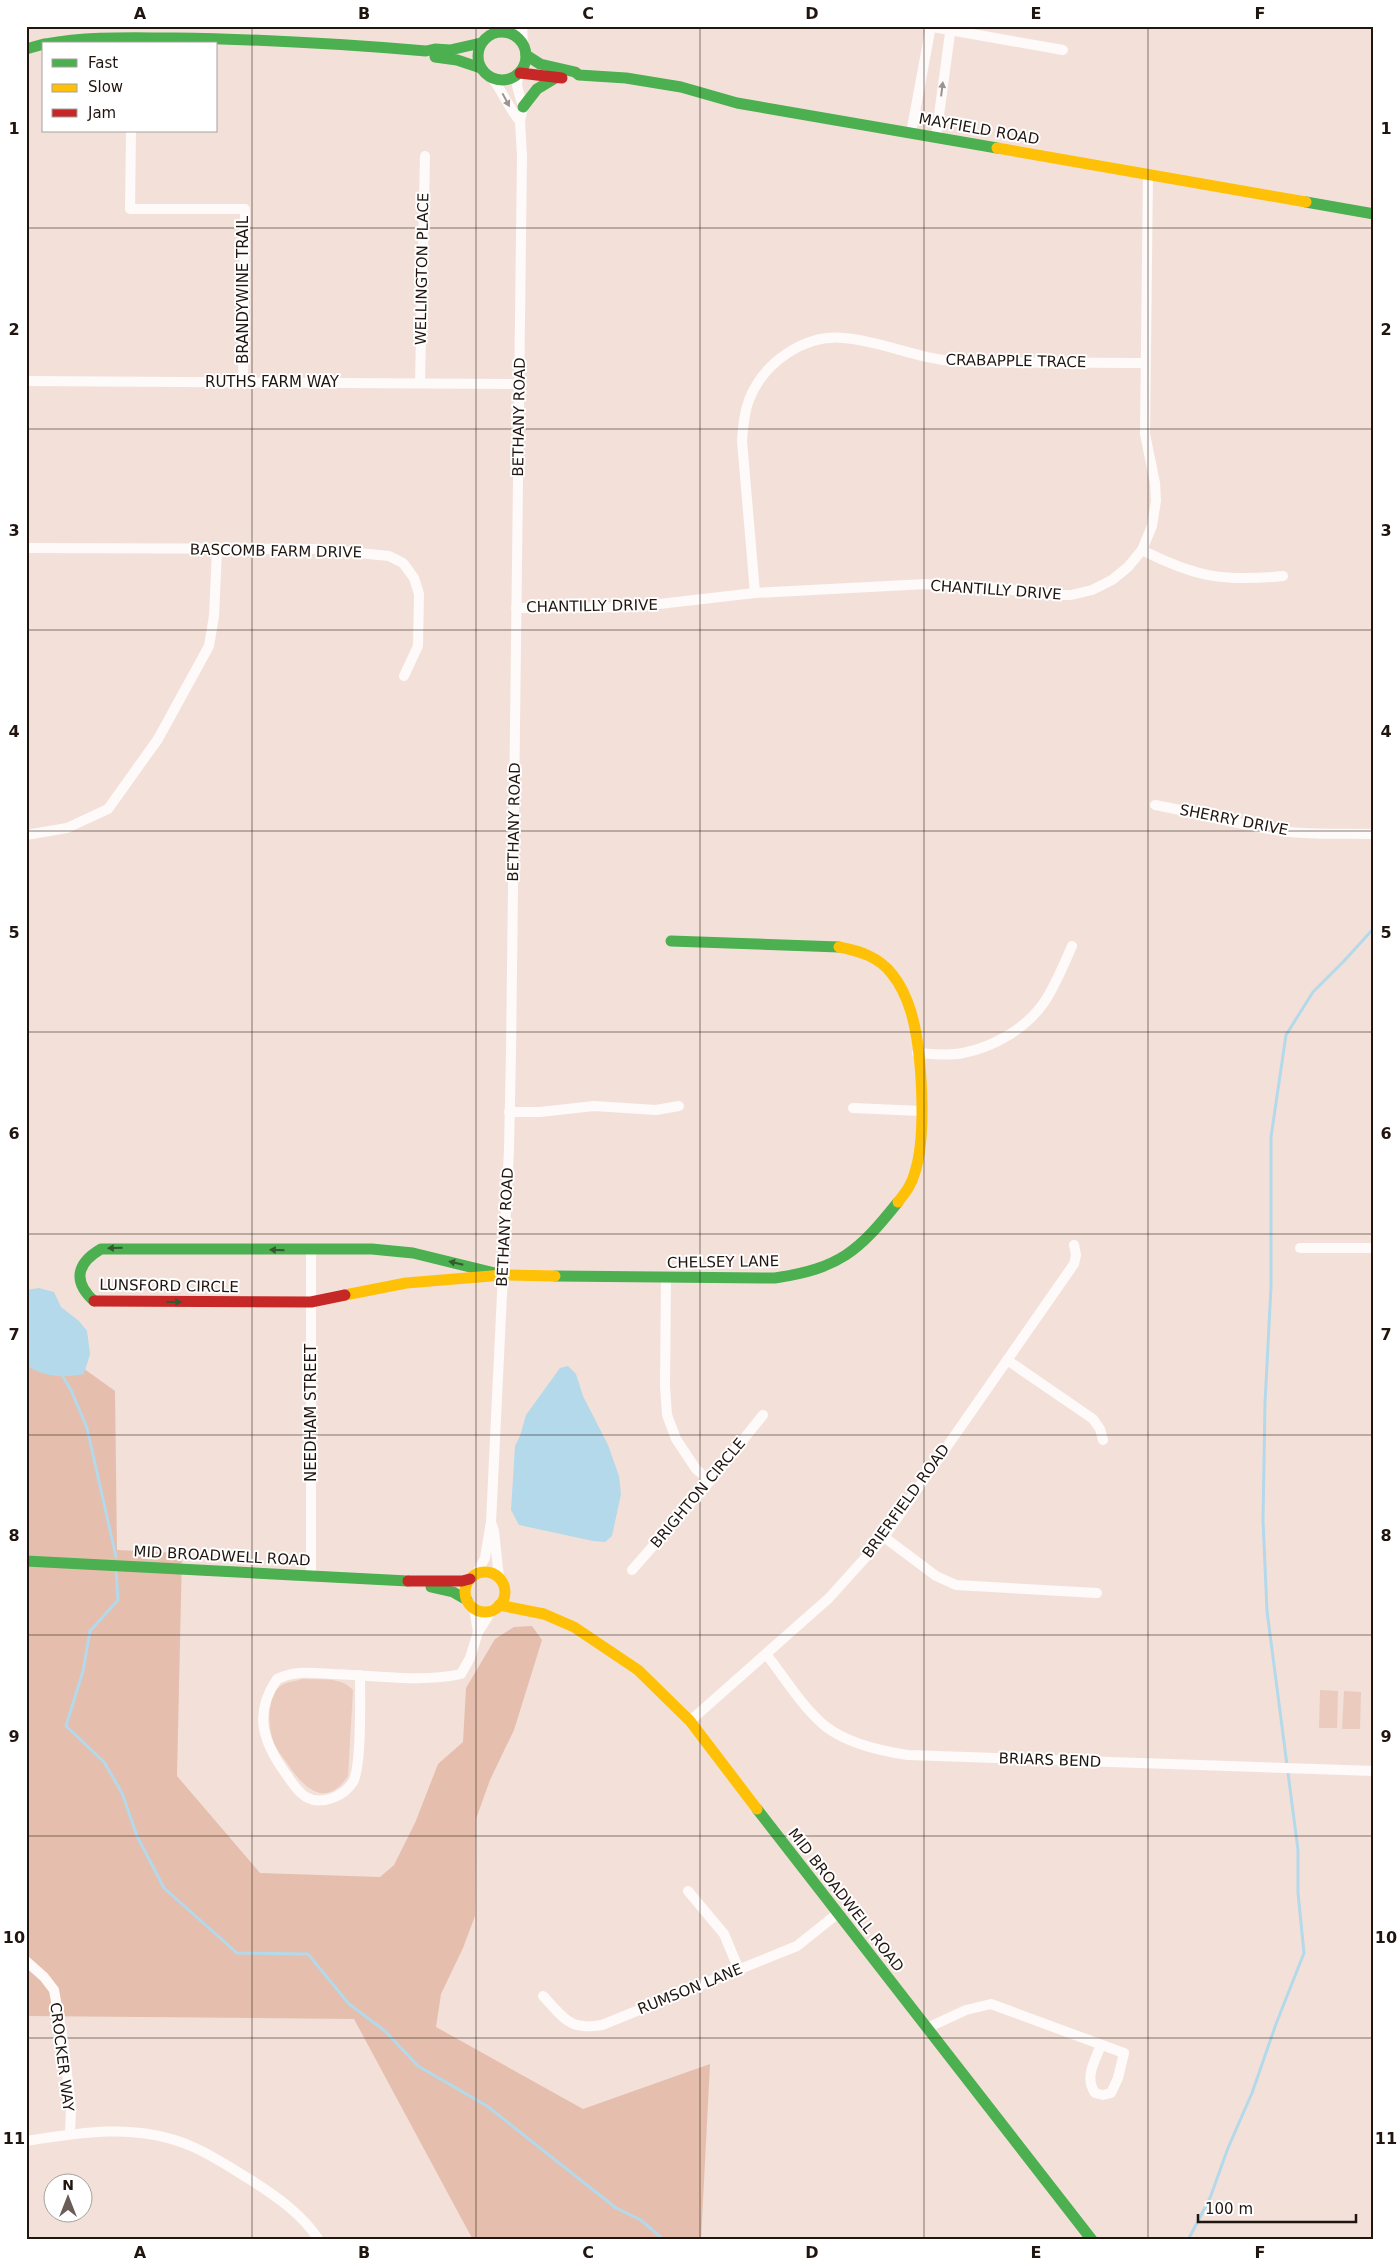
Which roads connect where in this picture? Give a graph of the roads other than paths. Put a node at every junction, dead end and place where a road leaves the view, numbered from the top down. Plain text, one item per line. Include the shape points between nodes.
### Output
1 (522, 26) edge
2 (927, 26) edge
3 (931, 27) edge
4 (950, 28) edge
5 (496, 30) edge
6 (62, 42) edge
7 (482, 44) junction
8 (42, 45) edge
9 (26, 49) edge
10 (525, 49) junction
11 (1063, 50) dead end
12 (426, 52) junction
13 (481, 68) junction
14 (519, 74) junction
15 (579, 75) junction
16 (492, 78) junction
17 (557, 78) junction
18 (523, 107) junction
19 (520, 121) junction
20 (131, 132) edge
21 (911, 133) junction
22 (936, 137) junction
23 (425, 156) dead end
24 (1148, 174) junction
25 (1374, 214) edge
26 (1145, 363) junction
27 (26, 381) edge
28 (243, 382) junction
29 (420, 382) junction
30 (518, 384) junction
31 (26, 548) edge
32 (217, 550) junction
33 (1142, 550) junction
34 (1283, 576) dead end
35 (755, 593) junction
36 (516, 608) junction
37 (404, 676) dead end
38 (1155, 805) dead end
39 (1374, 834) edge
40 (26, 836) edge
41 (671, 941) dead end
42 (1072, 946) dead end
43 (917, 1053) junction
44 (679, 1106) dead end
45 (853, 1108) dead end
46 (509, 1112) junction
47 (921, 1112) junction
48 (1074, 1245) dead end
49 (1300, 1248) dead end
50 (1374, 1248) edge
51 (311, 1250) junction
52 (503, 1275) junction
53 (666, 1278) junction
54 (311, 1302) junction
55 (1007, 1360) junction
56 (763, 1415) dead end
57 (1103, 1440) dead end
58 (710, 1481) junction
59 (491, 1522) junction
60 (884, 1537) junction
61 (26, 1561) edge
62 (632, 1570) dead end
63 (311, 1576) junction
64 (474, 1576) junction
65 (416, 1581) junction
66 (502, 1583) junction
67 (1097, 1593) dead end
68 (471, 1604) junction
69 (496, 1608) junction
70 (544, 1614) junction
71 (478, 1632) junction
72 (766, 1654) junction
73 (360, 1675) junction
74 (690, 1721) junction
75 (1374, 1771) edge
76 (688, 1891) dead end
77 (837, 1914) junction
78 (26, 1961) edge
79 (739, 1970) junction
80 (543, 1996) dead end
81 (927, 2028) junction
82 (1102, 2045) junction
83 (70, 2134) junction
84 (26, 2141) edge
85 (319, 2240) edge
86 (1092, 2240) edge

1 - 10 street
2 - 3 street
3 - 4 street
3 - 21 street
4 - 11 street
22 -> 4 street
5 - 7 street
5 - 10 street via 512,34
6 - 12 street via 95,38 240,38
7 - 12 street
7 - 13 street via 477,55
8 - 9 street
10 - 14 street via 525,65
10 - 15 street, MAYFIELD ROAD via 540,64
12 - 13 street
13 - 16 street
14 - 16 street via 505,80
14 - 17 street, MAYFIELD ROAD
14 - 18 street, BETHANY ROAD via 517,86
15 - 17 street, MAYFIELD ROAD
15 - 21 street, MAYFIELD ROAD via 626,78 680,87 737,103
16 -> 19 street, BETHANY ROAD
17 - 18 street via 538,86
18 - 19 street, BETHANY ROAD
19 - 30 street, BETHANY ROAD
20 - 28 street, BRANDYWINE TRAIL via 130,209 245,209
21 - 22 street, MAYFIELD ROAD
22 - 24 street, MAYFIELD ROAD
23 - 29 street, WELLINGTON PLACE
24 - 25 street, MAYFIELD ROAD
24 - 26 street, CHANTILLY DRIVE
26 - 33 street, CHANTILLY DRIVE via 1145,434 1156,501 1152,526
26 - 35 street, CRABAPPLE TRACE via 954,361 918,356 842,337 815,340 790,350 759,380 743,421
27 - 28 street, RUTHS FARM WAY
28 - 29 street, RUTHS FARM WAY
29 - 30 street, RUTHS FARM WAY
30 - 36 street, BETHANY ROAD
31 - 32 street, BASCOMB FARM DRIVE
32 - 37 street, BASCOMB FARM DRIVE via 355,551 389,556 403,563 414,578 419,594 418,646
32 - 40 street via 209,646 158,739 108,809 67,828
33 - 34 street via 1172,565 1208,576 1246,580
33 - 35 street, CHANTILLY DRIVE via 1112,580 1092,590 1071,595 926,584
35 - 36 street, CHANTILLY DRIVE via 632,608
36 - 46 street, BETHANY ROAD
38 - 39 street, SHERRY DRIVE via 1290,832
41 - 43 street, CHELSEY LANE via 831,946 870,956 884,966 904,994 913,1019
42 - 43 street via 1045,1001 1004,1038 962,1053
43 - 47 street, CHELSEY LANE
44 - 46 street via 656,1110 594,1106
45 - 47 street
46 - 52 street, BETHANY ROAD
47 - 53 street, CHELSEY LANE via 918,1163 911,1184 876,1231 853,1253 826,1267 790,1276
48 - 55 street, BRIERFIELD ROAD via 1074,1264
49 - 50 street
52 -> 51 street, LUNSFORD CIRCLE via 413,1253 372,1249
51 - 54 street, NEEDHAM STREET
51 -> 54 street, LUNSFORD CIRCLE via 101,1249 91,1253 80,1268 84,1294 95,1302
52 - 53 street, CHELSEY LANE
52 - 54 street, LUNSFORD CIRCLE via 406,1284
52 - 59 street, BETHANY ROAD
53 - 58 street via 667,1415 676,1439 696,1469
54 - 63 street, NEEDHAM STREET
55 - 57 street via 1093,1419
55 - 60 street, BRIERFIELD ROAD
56 - 58 street, BRIGHTON CIRCLE
58 - 62 street, BRIGHTON CIRCLE
59 - 64 street, BETHANY ROAD via 485,1558
59 - 66 street, BETHANY ROAD
60 - 67 street via 936,1576 956,1585
60 - 72 street, BRIERFIELD ROAD via 829,1598
61 - 63 street, MID BROADWELL ROAD
63 - 65 street, MID BROADWELL ROAD
64 - 65 street, MID BROADWELL ROAD via 462,1581
64 - 66 street via 490,1572
64 - 68 street via 465,1588
65 - 68 street, MID BROADWELL ROAD via 454,1592
66 - 69 street via 504,1599
66 - 70 street, MID BROADWELL ROAD
68 - 69 street via 483,1611
68 - 71 street
69 - 70 street, MID BROADWELL ROAD
69 - 71 street
70 - 74 street, MID BROADWELL ROAD via 574,1627 638,1670
71 - 73 street via 461,1674 442,1679
72 - 74 street, BRIERFIELD ROAD
72 - 75 street, BRIARS BEND via 810,1712 826,1727 884,1752
73 - 73 street via 296,1672 277,1679 268,1694 263,1723 266,1742 272,1755 306,1797 327,1800 345,1791 353,1781 358,1760
74 - 77 street, MID BROADWELL ROAD
76 - 79 street via 724,1934
77 - 79 street, RUMSON LANE via 797,1946
77 - 81 street, MID BROADWELL ROAD
78 - 83 street, CROCKER WAY via 54,1990 70,2108
79 - 80 street, RUMSON LANE via 602,2025 586,2028 570,2024
81 - 82 street via 966,2010 991,2004
81 - 86 street, MID BROADWELL ROAD
82 - 82 street via 1124,2053 1118,2078 1111,2092 1103,2095 1095,2093 1089,2076
83 - 84 street
83 - 85 street via 131,2131 163,2136 190,2146 216,2158 272,2193 297,2214

